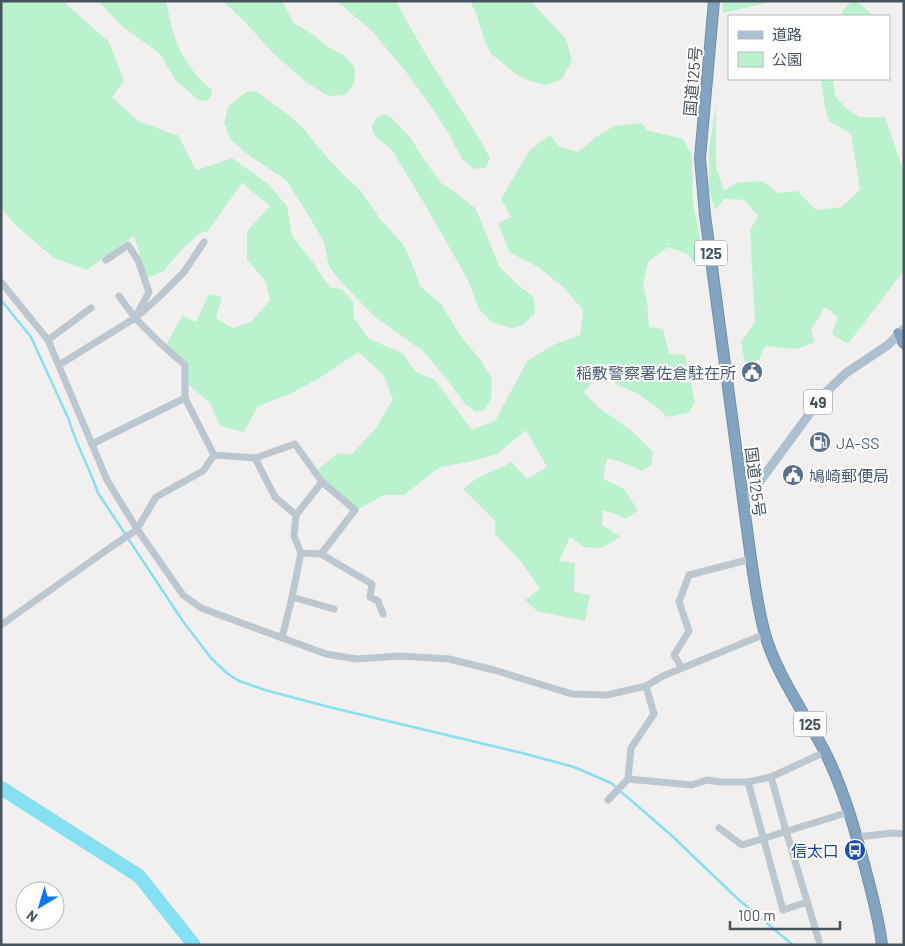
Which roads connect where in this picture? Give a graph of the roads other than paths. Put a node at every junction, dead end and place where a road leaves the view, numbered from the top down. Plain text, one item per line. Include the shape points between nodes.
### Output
1 (714, 1) edge
2 (204, 242) dead end
3 (106, 260) dead end
4 (1, 282) edge
5 (119, 296) dead end
6 (91, 308) dead end
7 (135, 318) junction
8 (902, 335) edge
9 (48, 340) junction
10 (59, 365) junction
11 (185, 398) junction
12 (92, 444) junction
13 (214, 455) junction
14 (255, 458) junction
15 (322, 482) junction
16 (744, 504) junction
17 (296, 515) junction
18 (135, 531) junction
19 (301, 553) junction
20 (321, 554) junction
21 (751, 559) junction
22 (292, 597) junction
23 (334, 609) dead end
24 (383, 614) dead end
25 (1, 624) edge
26 (765, 634) junction
27 (282, 638) junction
28 (682, 668) junction
29 (646, 686) junction
30 (825, 752) junction
31 (771, 777) junction
32 (628, 779) junction
33 (748, 782) junction
34 (608, 800) dead end
35 (849, 812) junction
36 (719, 828) dead end
37 (786, 831) junction
38 (904, 834) edge
39 (857, 837) junction
40 (763, 838) junction
41 (807, 902) junction
42 (819, 941) dead end
43 (882, 945) edge

1 - 16 highway, 国道125号 / 125 via 700,158
2 - 7 street via 184,272
3 - 7 street via 128,245 138,260 149,292
4 - 9 street
5 - 7 street
6 - 9 street
7 - 10 street
7 - 11 street via 185,365
8 - 16 main road, 49 via 846,373 824,394
9 - 10 street
10 - 12 street
11 - 12 street
11 - 13 street
12 - 18 street via 107,480
13 - 14 street
13 - 18 street via 203,470 156,497
14 - 15 street via 295,444
14 - 17 street via 275,497
15 - 17 street
15 - 20 street via 355,510
16 - 21 highway, 国道125号 / 125
17 - 19 street via 294,536
18 - 25 street
18 - 27 street via 182,595 201,608
19 - 20 street
19 - 22 street
20 - 24 street via 372,584 370,597 378,601
21 - 26 highway, 国道125号 / 125
21 - 28 street via 689,575 679,602 689,631 674,655
22 - 23 street
22 - 27 street
26 - 28 street
26 - 30 highway, 国道125号 / 125 via 782,675
27 - 29 street via 326,654 357,659 400,656 450,659 572,694 607,695
28 - 29 street
29 - 32 street via 654,714 632,748
30 - 31 street
30 - 35 highway, 国道125号 / 125
31 - 33 street
31 - 37 street
32 - 33 street via 692,785 707,780
32 - 34 street
33 - 40 street
35 - 37 street
35 - 39 highway, 国道125号 / 125
36 - 40 street via 742,845
37 - 40 street
37 - 41 street
38 - 39 street
39 - 43 highway, 国道125号 / 125
40 - 41 street via 783,910
41 - 42 street

